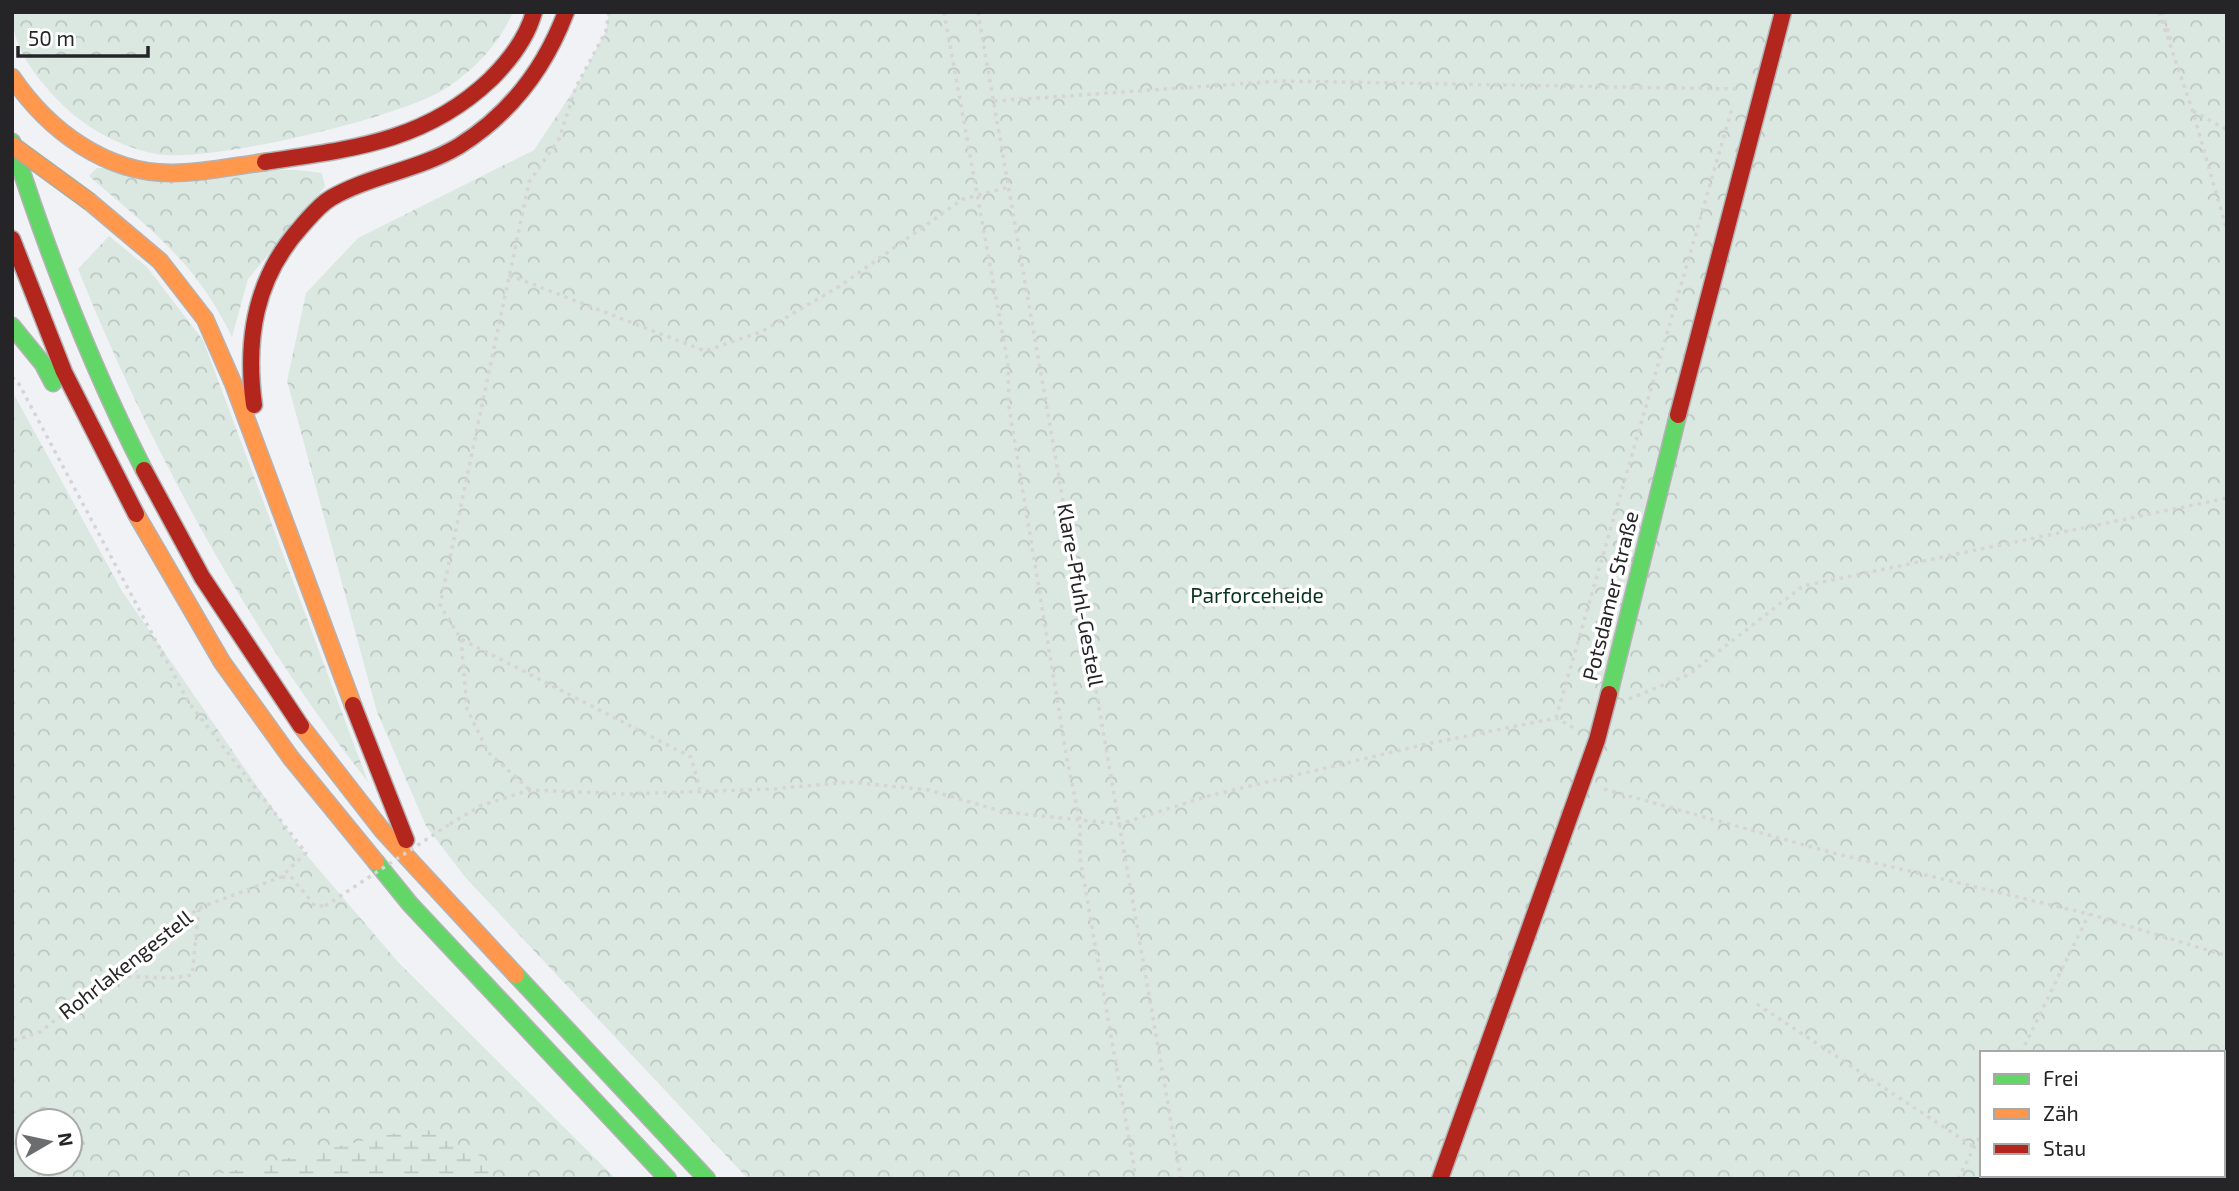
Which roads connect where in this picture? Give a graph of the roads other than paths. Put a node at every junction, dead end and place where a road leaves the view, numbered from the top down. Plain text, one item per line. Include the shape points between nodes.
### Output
1 (534, 12) edge
2 (566, 12) edge
3 (1783, 12) edge
4 (12, 77) edge
5 (12, 144) edge
6 (12, 239) edge
7 (12, 326) edge
8 (269, 480) junction
9 (128, 500) junction
10 (433, 887) junction
11 (668, 1179) edge
12 (708, 1179) edge
13 (1440, 1179) edge

1 - 4 main road via 511,57 485,86 455,112 417,133 205,171 145,172 95,156 55,130 25,99
2 - 8 main road via 536,74 504,112 458,146 422,164 367,181 327,200 292,234 266,274 251,323 248,374
3 - 13 main road, Potsdamer Straße via 1597,740
5 - 8 main road, bridge via 160,261 205,319
5 - 10 main road via 33,215 84,347 152,490 239,640 366,811
6 - 9 main road via 64,372
7 - 9 main road via 43,364 65,406
8 - 10 main road via 398,825
9 - 11 main road via 222,662 349,832 410,904
10 - 12 main road

